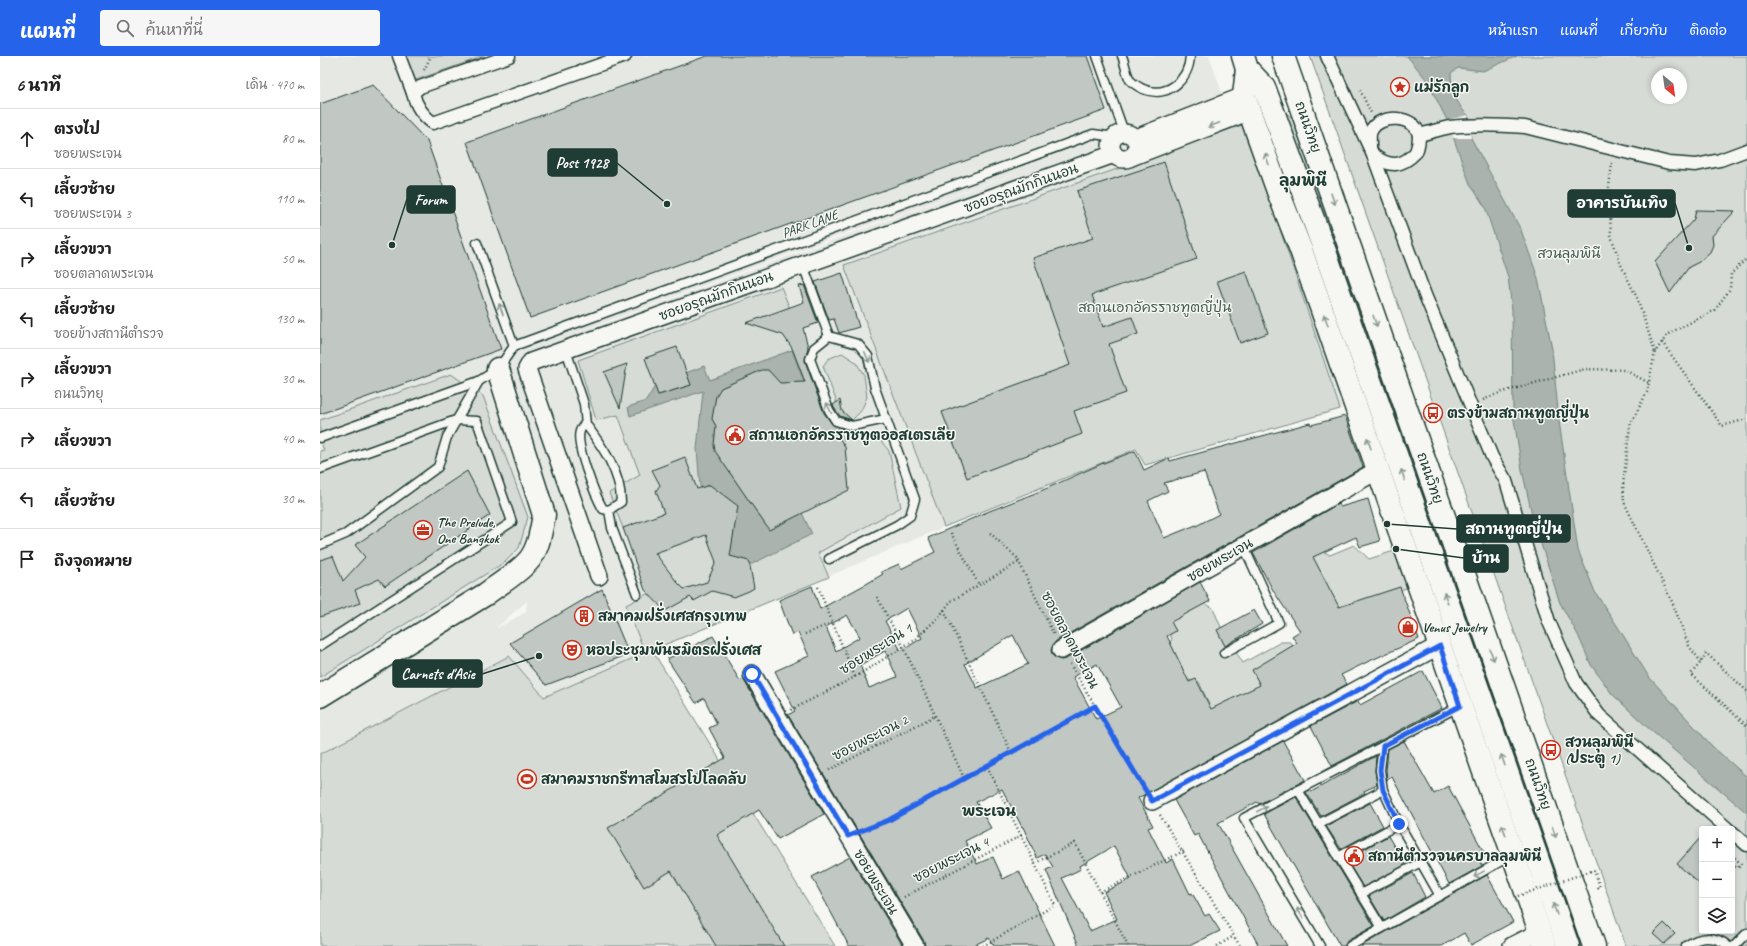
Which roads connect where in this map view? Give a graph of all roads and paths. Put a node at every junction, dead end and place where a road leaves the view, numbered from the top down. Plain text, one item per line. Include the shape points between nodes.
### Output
1 (399, 56) edge
2 (509, 56) edge
3 (625, 56) edge
4 (1098, 56) edge
5 (1122, 56) edge
6 (1190, 56) edge
7 (1283, 56) edge
8 (1327, 56) edge
9 (1245, 62) edge
10 (1358, 87) dead end
11 (413, 92) junction
12 (1296, 94) junction
13 (1255, 104) junction
14 (1377, 124) junction
15 (1419, 135) junction
16 (1125, 136) junction
17 (1615, 149) junction
18 (1747, 150) edge
19 (1372, 151) junction
20 (1114, 154) junction
21 (1131, 157) junction
22 (477, 243) dead end
23 (1747, 258) edge
24 (802, 266) junction
25 (1358, 272) junction
26 (1335, 280) junction
27 (1314, 287) junction
28 (829, 336) junction
29 (1662, 342) junction
30 (514, 346) junction
31 (566, 350) junction
32 (1655, 352) junction
33 (498, 369) junction
34 (479, 381) junction
35 (1649, 382) junction
36 (1499, 393) dead end
37 (1481, 400) dead end
38 (1484, 407) dead end
39 (1747, 419) edge
40 (456, 420) junction
41 (886, 420) junction
42 (586, 425) junction
43 (320, 438) edge
44 (320, 469) edge
45 (1378, 470) junction
46 (609, 510) junction
47 (951, 533) dead end
48 (990, 533) dead end
49 (320, 545) edge
50 (1244, 547) junction
51 (830, 559) dead end
52 (1019, 562) junction
53 (599, 576) dead end
54 (979, 586) junction
55 (818, 587) dead end
56 (637, 594) dead end
57 (877, 597) dead end
58 (944, 610) junction
59 (832, 623) junction
60 (805, 634) dead end
61 (320, 646) edge
62 (903, 646) junction
63 (1440, 646) junction
64 (1061, 650) junction
65 (1224, 653) dead end
66 (1701, 662) junction
67 (752, 674) dead end
68 (855, 677) junction
69 (1747, 691) edge
70 (320, 696) edge
71 (1095, 706) junction
72 (1460, 706) junction
73 (935, 716) junction
74 (777, 717) junction
75 (1747, 726) edge
76 (1383, 746) junction
77 (1012, 752) junction
78 (987, 766) junction
79 (964, 778) junction
80 (814, 779) junction
81 (1537, 782) junction
82 (1298, 790) junction
83 (1383, 790) junction
84 (1514, 790) junction
85 (1492, 797) junction
86 (1152, 801) junction
87 (1318, 824) junction
88 (1399, 824) junction
89 (1725, 826) edge
90 (1022, 835) junction
91 (1735, 835) edge
92 (848, 836) junction
93 (1747, 846) edge
94 (1184, 852) junction
95 (1513, 855) junction
96 (1338, 857) junction
97 (1735, 858) edge
98 (1421, 862) junction
99 (1035, 863) junction
100 (1735, 866) edge
101 (1597, 888) dead end
102 (1100, 892) junction
103 (1361, 894) junction
104 (1440, 896) junction
105 (1518, 896) dead end
106 (890, 904) junction
107 (1382, 928) junction
108 (1747, 933) edge
109 (1234, 936) junction
110 (1542, 939) edge
111 (915, 946) edge
112 (983, 946) edge
113 (1128, 946) edge
114 (1217, 946) edge
115 (1240, 946) edge
116 (1320, 946) edge
117 (1350, 946) edge
118 (1512, 946) edge
119 (1568, 946) edge
120 (1594, 946) edge
121 (1686, 946) edge
122 (1728, 946) edge
123 (1734, 946) edge

1 - 11 street
2 - 11 street via 420,87
3 - 11 street via 433,123 416,104
4 - 16 lane
5 - 6 lane via 1130,80 1138,87 1159,92 1170,89 1186,75
7 - 12 main road, ถนนวิทยุ
8 - 19 street
9 - 13 main road, ถนนวิทยุ via 1264,87
10 - 14 path
12 - 13 main road
12 -> 25 main road, ถนนวิทยุ
13 - 16 street
13 -> 21 street
13 - 26 main road, ถนนวิทยุ
27 -> 13 main road, ถนนวิทยุ via 1279,194
14 - 15 street via 1388,119 1404,120 1410,123
14 - 19 street via 1371,131
15 - 17 street via 1449,128 1500,125 1525,127
15 - 19 street via 1416,152 1404,162 1387,164
16 - 20 street via 1111,146
16 - 21 street via 1138,146
16 - 30 lane, PARK LANE via 1093,134
17 - 18 street via 1669,163 1696,165
17 - 32 path via 1609,187 1611,236 1637,298
19 - 89 street via 1425,295 1492,457 1506,481 1549,622 1576,684 1600,715
20 - 21 street, ซอยอรุณมักกินนอน via 1122,159
20 - 24 street, ซอยอรุณมักกินนอน
30 -> 22 lane
23 - 29 path via 1731,274 1730,289 1715,310 1668,334
24 - 28 lane
24 - 31 street, ซอยอรุณมักกินนอน
25 - 26 main road
25 -> 81 main road, ถนนวิทยุ
26 - 27 main road
84 -> 26 main road, ถนนวิทยุ
45 -> 27 main road, ถนนวิทยุ
28 -> 41 lane via 858,344 868,356
41 -> 28 lane via 852,426 836,421 829,410 810,359 814,348
29 - 32 path
29 - 39 path via 1722,426
30 - 33 lane
31 - 42 lane via 584,404
31 - 53 street, ซอยอรุณมักกินนอน via 531,362 526,369
32 - 35 path
33 - 34 lane
33 - 70 main road via 544,515 540,538 530,559 486,594
34 - 40 lane
34 - 43 lane
35 - 36 path via 1625,370 1585,369
35 - 66 path via 1647,392 1630,425 1623,485 1624,502 1673,604 1689,646
37 - 38 path
40 - 44 lane
40 - 49 lane via 447,437 438,467 346,534
40 - 61 lane via 477,421 512,522
41 - 51 lane via 915,499 910,516
42 - 46 lane via 585,423 580,432 581,450 595,495 602,509
42 - 46 lane via 598,439 621,488 621,502
45 - 50 street, ซอยพระเจน
45 - 63 main road, ถนนวิทยุ
46 - 56 lane via 612,528
47 - 54 path
48 - 52 path, ซอยตลาดพระเจน
50 - 64 street, ซอยพระเจน
50 - 65 lane via 1279,623
52 - 54 path, ซอยพระเจน 1
52 - 64 path, ซอยตลาดพระเจน
54 - 58 path, ซอยพระเจน 1 via 951,601
55 - 59 path
57 - 62 path
58 - 62 path, ซอยพระเจน 1 via 914,640
58 - 77 path
59 - 60 path
59 - 68 path
62 - 68 path, ซอยพระเจน 1
62 - 73 path
63 - 72 main road, ถนนวิทยุ
63 - 86 street
64 - 71 path, ซอยตลาดพระเจน
66 - 69 path via 1706,653
66 - 75 path via 1691,674
67 - 74 street, ซอยพระเจน
68 - 74 path, ซอยพระเจน 1
71 - 77 path
71 - 86 path, ซอยตลาดพระเจน
72 - 76 lane
72 - 85 main road, ถนนวิทยุ
73 - 79 path
73 - 80 path, ซอยพระเจน 2 via 859,753
74 - 80 street, ซอยพระเจน
76 - 82 lane
76 - 83 lane via 1380,770
77 - 78 path
78 - 79 path
78 - 90 path
79 - 92 path via 889,820
80 - 92 street, ซอยพระเจน
81 - 84 main road
81 -> 120 main road, ถนนวิทยุ
82 - 87 lane
116 -> 82 lane via 1244,818
83 - 87 lane
83 - 88 lane
84 - 85 main road
119 -> 84 main road, ถนนวิทยุ
95 -> 85 main road, ถนนวิทยุ
86 - 94 path, ซอยตลาดพระเจน
87 - 96 lane
88 - 96 lane
88 - 98 lane
90 - 99 path
90 - 106 path, ซอยพระเจน 4
91 - 93 street
92 - 106 street, ซอยพระเจน
94 - 102 path
94 - 109 path, ซอยตลาดพระเจน
95 -> 104 lane
95 - 110 main road, ถนนวิทยุ
96 - 103 lane
97 - 100 path via 1741,864 1738,868
98 - 103 lane
98 - 104 lane
99 - 102 path via 1075,843
99 - 112 path via 1055,905
101 - 105 path, bridge via 1600,887 1594,870
102 - 113 path
103 - 107 lane
104 - 107 lane
106 - 111 street, ซอยพระเจน
107 - 117 lane
108 - 123 lane
109 - 114 path
109 - 115 path, ซอยตลาดพระเจน
110 - 118 street
121 - 122 lane via 1702,938 1713,938

